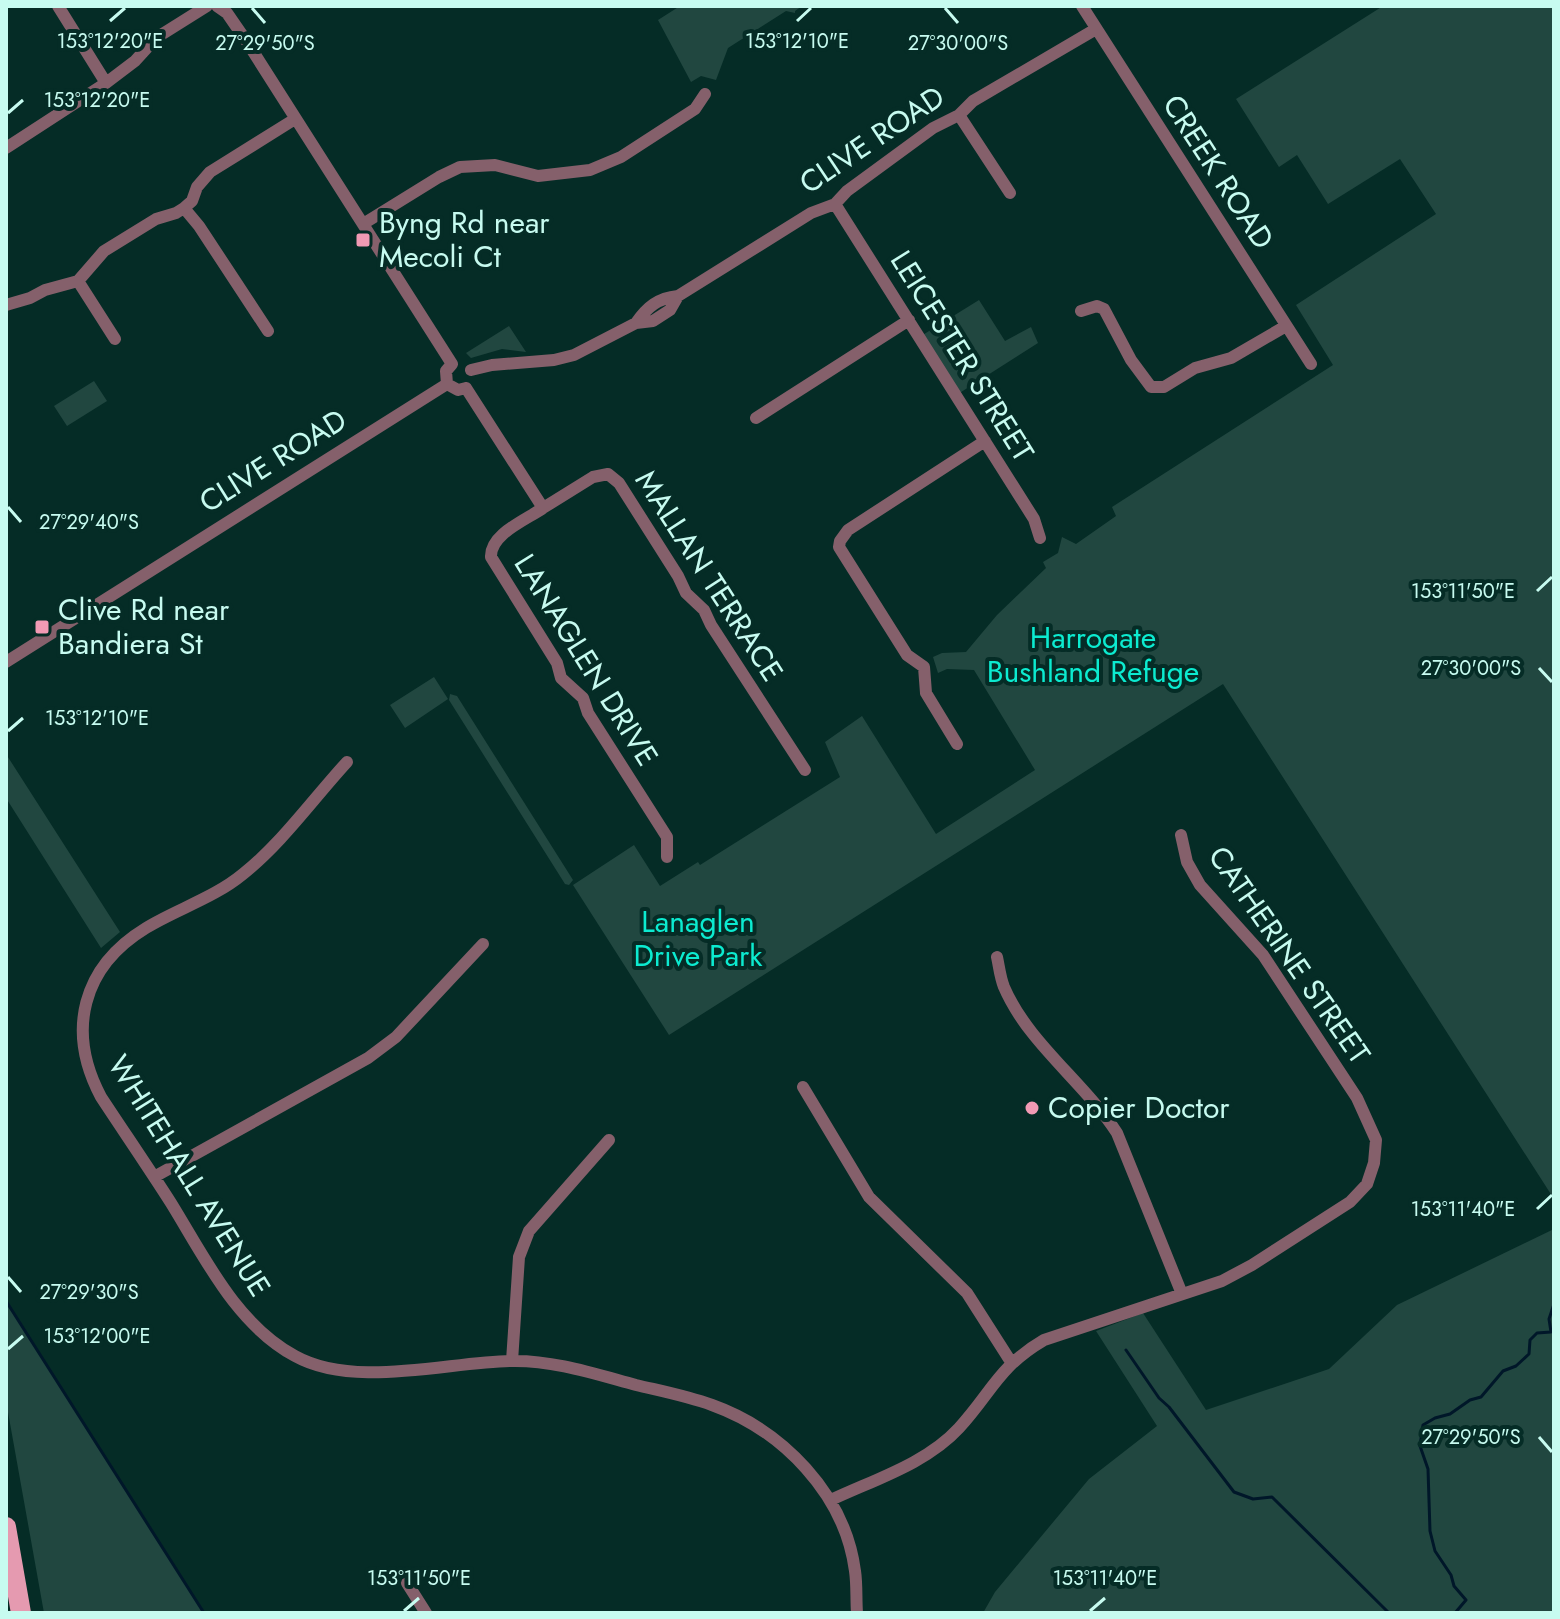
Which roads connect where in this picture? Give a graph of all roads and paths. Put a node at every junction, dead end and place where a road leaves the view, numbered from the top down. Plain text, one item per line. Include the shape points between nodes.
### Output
1 (58, 6) edge
2 (207, 6) edge
3 (217, 6) edge
4 (1082, 6) edge
5 (1096, 29) junction
6 (106, 83) junction
7 (705, 94) dead end
8 (959, 115) junction
9 (295, 119) junction
10 (6, 148) edge
11 (1010, 193) dead end
12 (835, 204) junction
13 (184, 208) junction
14 (363, 224) junction
15 (78, 281) junction
16 (6, 305) edge
17 (1081, 311) dead end
18 (909, 320) junction
19 (1286, 326) junction
20 (268, 331) dead end
21 (115, 339) dead end
22 (452, 364) junction
23 (1311, 364) dead end
24 (471, 370) junction
25 (447, 384) junction
26 (466, 388) junction
27 (756, 418) dead end
28 (985, 441) junction
29 (543, 508) junction
30 (1040, 538) dead end
31 (6, 662) edge
32 (957, 744) dead end
33 (347, 762) dead end
34 (805, 770) dead end
35 (1181, 835) dead end
36 (667, 857) dead end
37 (483, 944) dead end
38 (997, 957) dead end
39 (803, 1087) dead end
40 (609, 1140) dead end
41 (154, 1177) junction
42 (1182, 1294) junction
43 (512, 1361) junction
44 (1011, 1362) junction
45 (831, 1500) junction
46 (6, 1527) edge
47 (407, 1583) dead end
48 (21, 1613) edge
49 (426, 1613) edge
50 (857, 1613) edge

1 - 6 street
2 - 6 street via 156,38
3 - 9 street via 227,13
4 - 5 street, CREEK ROAD
5 - 8 street, CLIVE ROAD via 973,101
5 - 19 street, CREEK ROAD
6 - 10 street
7 - 14 street via 695,109 621,157 590,170 538,176 495,165 460,167
8 - 11 street
8 - 12 street, CLIVE ROAD via 933,128
9 - 13 street via 210,172
9 - 14 street
12 - 18 street, LEICESTER STREET
12 - 24 street, CLIVE ROAD via 811,213 678,296 670,310 653,321 636,323 574,355
13 - 15 street via 104,251
13 - 20 street
14 - 22 street
15 - 16 street
15 - 21 street
17 - 19 street via 1104,309 1137,369 1158,388 1203,365 1231,358
18 - 27 street
18 - 28 street, LEICESTER STREET
19 - 23 street, CREEK ROAD
22 - 24 street
22 - 25 street via 445,375
24 - 26 street
25 - 26 street
25 - 31 street, CLIVE ROAD
26 - 29 street
28 - 30 street, LEICESTER STREET via 1034,519
28 - 32 street via 848,530 839,547 907,655 924,667 926,693
29 - 34 street, MALLAN TERRACE via 593,477 614,477
29 - 36 street, LANAGLEN DRIVE via 498,539 491,557 557,663 561,678 583,698 667,837
33 - 41 street, WHITEHALL AVENUE via 242,875 147,927 115,952 88,995 82,1042 88,1069
35 - 42 street, CATHERINE STREET via 1200,885 1278,976 1357,1098 1376,1140 1367,1184 1350,1202 1252,1265
37 - 41 street via 396,1037 368,1058
38 - 42 street via 1003,985 1017,1011 1117,1133
39 - 44 street via 869,1197 967,1293
40 - 43 street via 529,1231 519,1257
41 - 43 street, WHITEHALL AVENUE via 248,1321 296,1357 362,1372
42 - 44 street, CATHERINE STREET via 1044,1340
43 - 45 street, WHITEHALL AVENUE via 576,1370 710,1404 741,1417 773,1435
44 - 45 street, CATHERINE STREET via 938,1447
45 - 50 street, WHITEHALL AVENUE via 855,1569
46 - 48 main road
47 - 49 street

